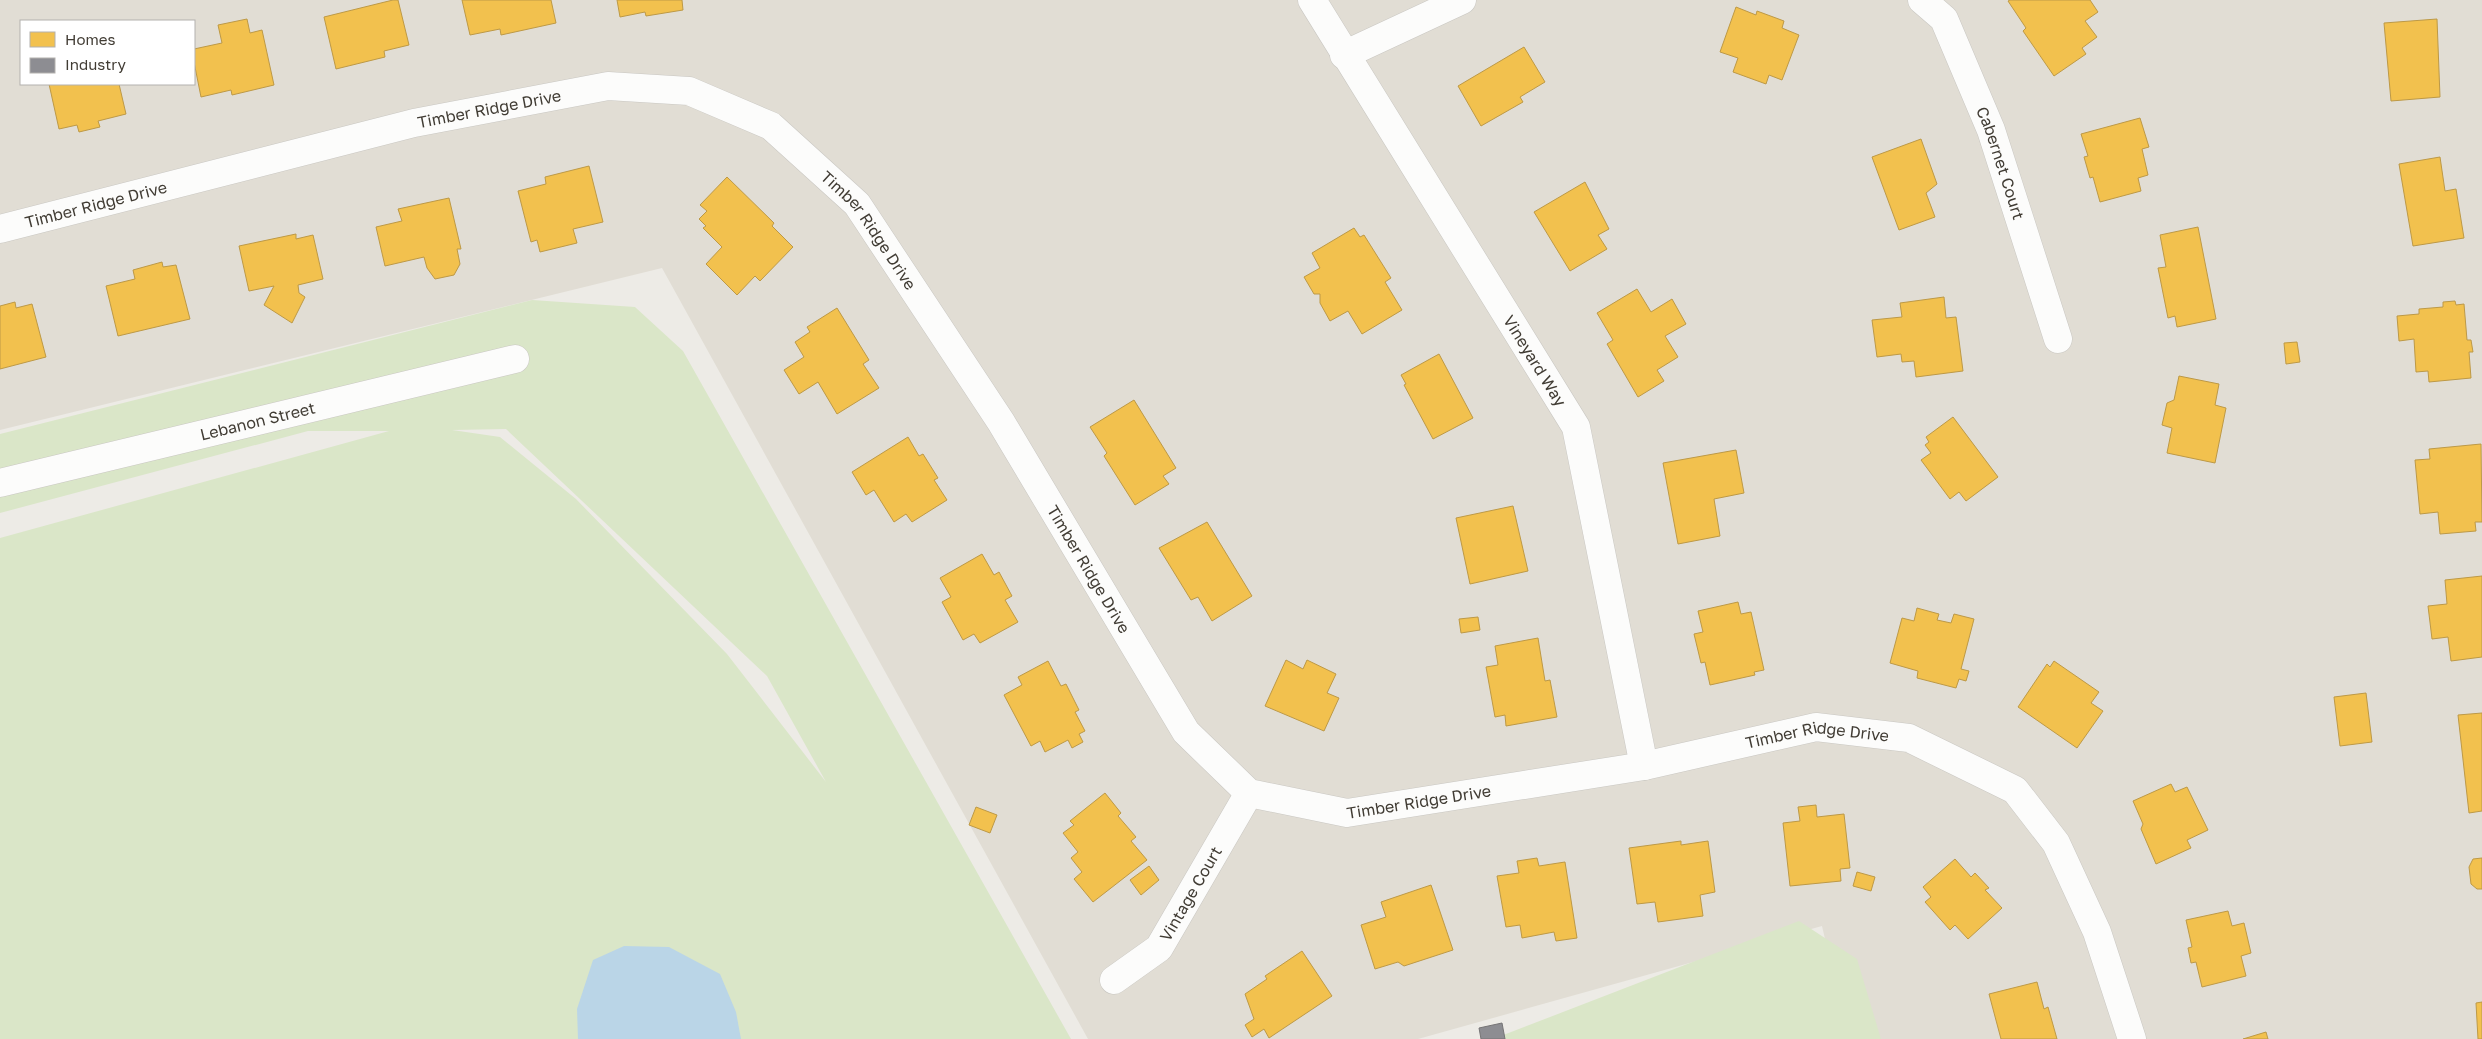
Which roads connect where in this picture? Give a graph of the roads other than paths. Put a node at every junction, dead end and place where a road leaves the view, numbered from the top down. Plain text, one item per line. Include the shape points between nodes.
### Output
1 (1312, 0) edge
2 (1462, 0) edge
3 (1922, 0) edge
4 (1344, 55) junction
5 (0, 229) edge
6 (2058, 339) dead end
7 (515, 359) dead end
8 (0, 483) edge
9 (1644, 766) junction
10 (1250, 793) junction
11 (1114, 980) dead end
12 (2132, 1039) edge

1 - 4 street, Vineyard Way
2 - 4 street
3 - 6 street, Cabernet Court via 1944,19 1991,130
4 - 9 street, Vineyard Way via 1576,427
5 - 10 street, Timber Ridge Drive via 414,123 608,86 689,91 771,126 857,204 1001,422 1186,732
7 - 8 street, Lebanon Street
9 - 10 street, Timber Ridge Drive via 1347,813
9 - 12 street, Timber Ridge Drive via 1816,726 1909,738 2015,790 2056,843 2097,932
10 - 11 street, Vintage Court via 1159,948

